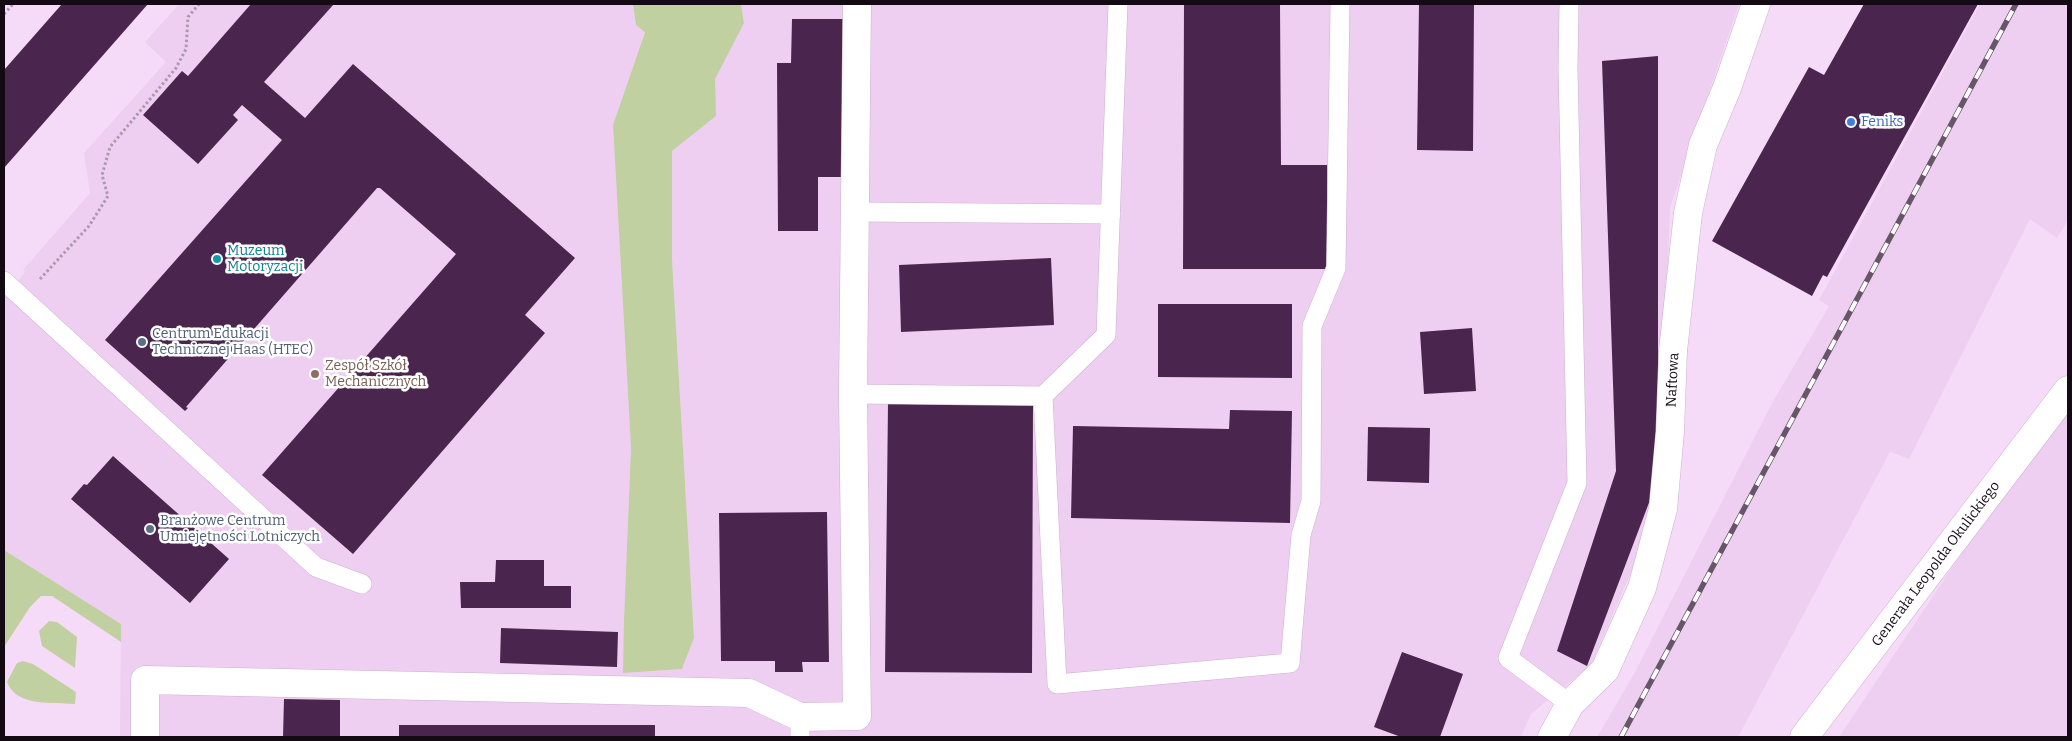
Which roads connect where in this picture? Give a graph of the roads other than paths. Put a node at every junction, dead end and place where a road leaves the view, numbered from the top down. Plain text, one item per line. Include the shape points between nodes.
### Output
1 (857, 4) edge
2 (1118, 4) edge
3 (1340, 4) edge
4 (1569, 4) edge
5 (1756, 4) edge
6 (855, 212) junction
7 (1111, 214) junction
8 (4, 281) edge
9 (2068, 390) edge
10 (853, 394) junction
11 (1043, 396) junction
12 (362, 584) dead end
13 (1570, 704) junction
14 (800, 727) edge
15 (145, 737) edge
16 (1552, 737) edge
17 (1804, 737) edge

1 - 6 street
2 - 7 lane
3 - 11 lane via 1336,268 1312,326 1311,501 1301,535 1290,663 1057,684
4 - 13 lane via 1578,483 1508,658
5 - 13 street, Naftowa via 1703,145 1688,212 1663,508 1642,588 1605,670
6 - 7 lane
6 - 10 street
7 - 11 lane via 1106,335
8 - 12 lane via 316,567
9 - 17 street, Generała Leopolda Okulickiego
10 - 11 lane
10 - 14 street via 857,716
13 - 16 street, Naftowa
14 - 15 street via 749,693 145,680

